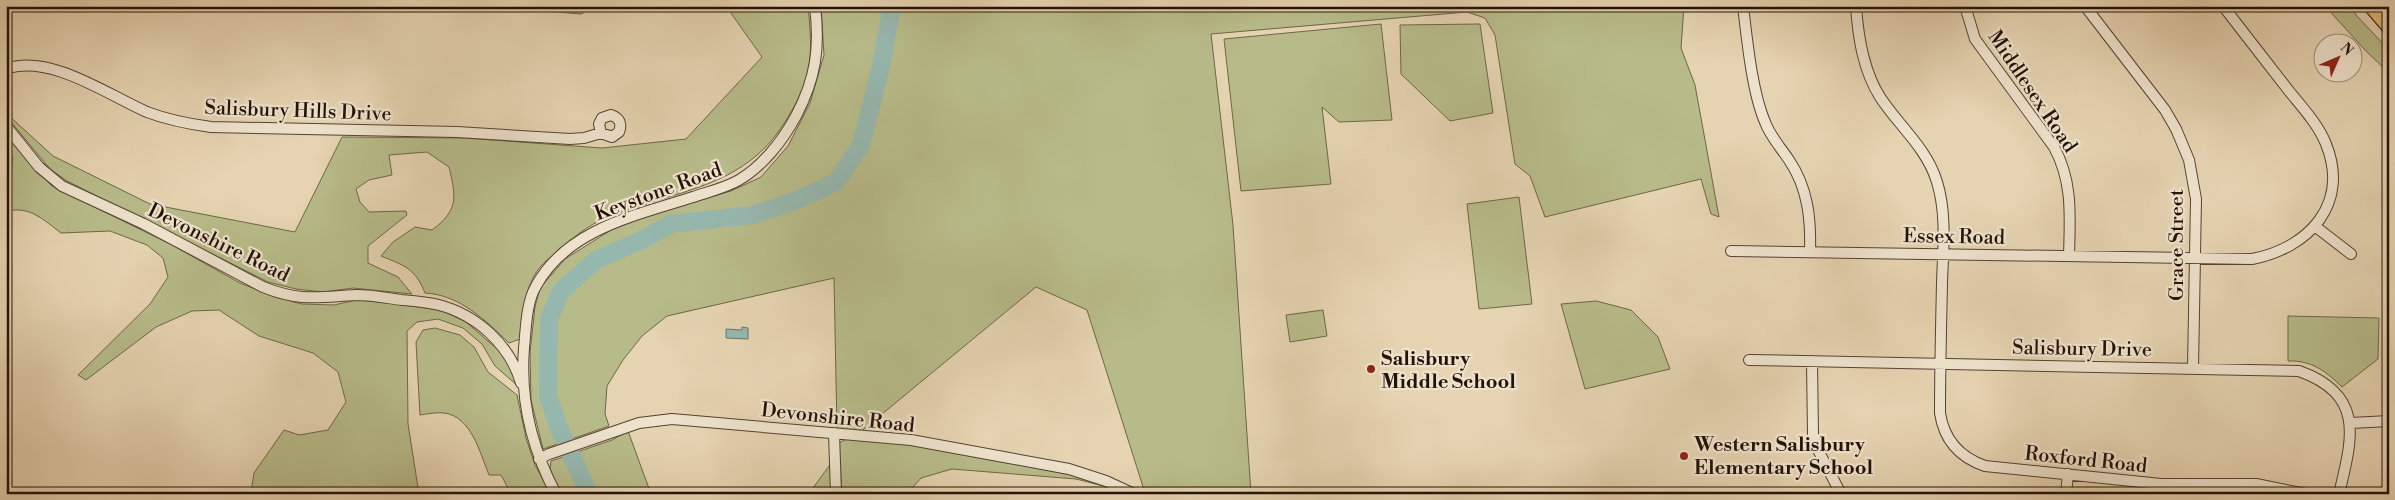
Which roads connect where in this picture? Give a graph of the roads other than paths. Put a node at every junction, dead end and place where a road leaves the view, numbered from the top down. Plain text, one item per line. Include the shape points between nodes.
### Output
1 (815, 6) edge
2 (1743, 6) edge
3 (1856, 6) edge
4 (1965, 6) edge
5 (2085, 6) edge
6 (2223, 6) edge
7 (2371, 6) edge
8 (2389, 27) edge
9 (6, 69) edge
10 (6, 126) edge
11 (601, 133) dead end
12 (2316, 227) junction
13 (1730, 251) dead end
14 (1810, 251) junction
15 (1943, 254) junction
16 (2351, 254) dead end
17 (2069, 256) junction
18 (2195, 259) junction
19 (1749, 360) dead end
20 (1812, 361) junction
21 (1940, 363) junction
22 (2193, 368) junction
23 (524, 394) junction
24 (2389, 421) edge
25 (2351, 423) junction
26 (834, 433) junction
27 (539, 459) junction
28 (2068, 474) junction
29 (556, 494) edge
30 (836, 494) edge
31 (1134, 494) edge
32 (1841, 494) edge
33 (2066, 494) edge
34 (2306, 494) edge
35 (2339, 494) edge

1 - 23 street, Keystone Road via 817,45 810,86 793,122 769,154 752,170 725,186 600,228 571,246 546,270 535,287 530,305
2 - 14 street via 1760,108 1770,134 1790,162 1805,194
3 - 15 street, Roxford Road via 1860,43 1872,82 1922,152 1937,181 1943,212
4 - 17 street, Middlesex Road via 1975,39 2061,160 2070,190
5 - 18 street, Grace Street via 2164,110 2184,144 2196,199
6 - 12 street via 2309,117 2326,144 2331,183 2326,209
7 - 8 highway
9 - 11 street, Salisbury Hills Drive via 22,65 48,67 149,112 211,127 458,132 570,138
10 - 23 street, Devonshire Road via 39,167 62,186 144,224 263,287 307,299 372,296 439,305 470,318 509,354
12 - 16 street
12 - 18 street, Essex Road via 2296,244 2272,256 2252,260
13 - 14 street, Essex Road
14 - 15 street, Essex Road
15 - 17 street, Essex Road
15 - 21 street, Roxford Road
17 - 18 street, Essex Road
18 - 22 street, Grace Street
19 - 20 street, Salisbury Drive
20 - 21 street, Salisbury Drive
20 - 32 street via 1813,435
21 - 22 street, Salisbury Drive
21 - 28 street, Roxford Road via 1942,424 1957,451 1985,466
22 - 25 street, Salisbury Drive via 2299,371 2311,375 2332,390
23 - 27 street, Keystone Road
24 - 25 street
25 - 35 street
26 - 27 street, Devonshire Road via 672,419 639,423 609,432
26 - 30 street
26 - 31 street, Devonshire Road via 911,440 1069,469
27 - 29 street, Keystone Road
28 - 33 street
28 - 34 street, Roxford Road via 2161,484 2256,484

